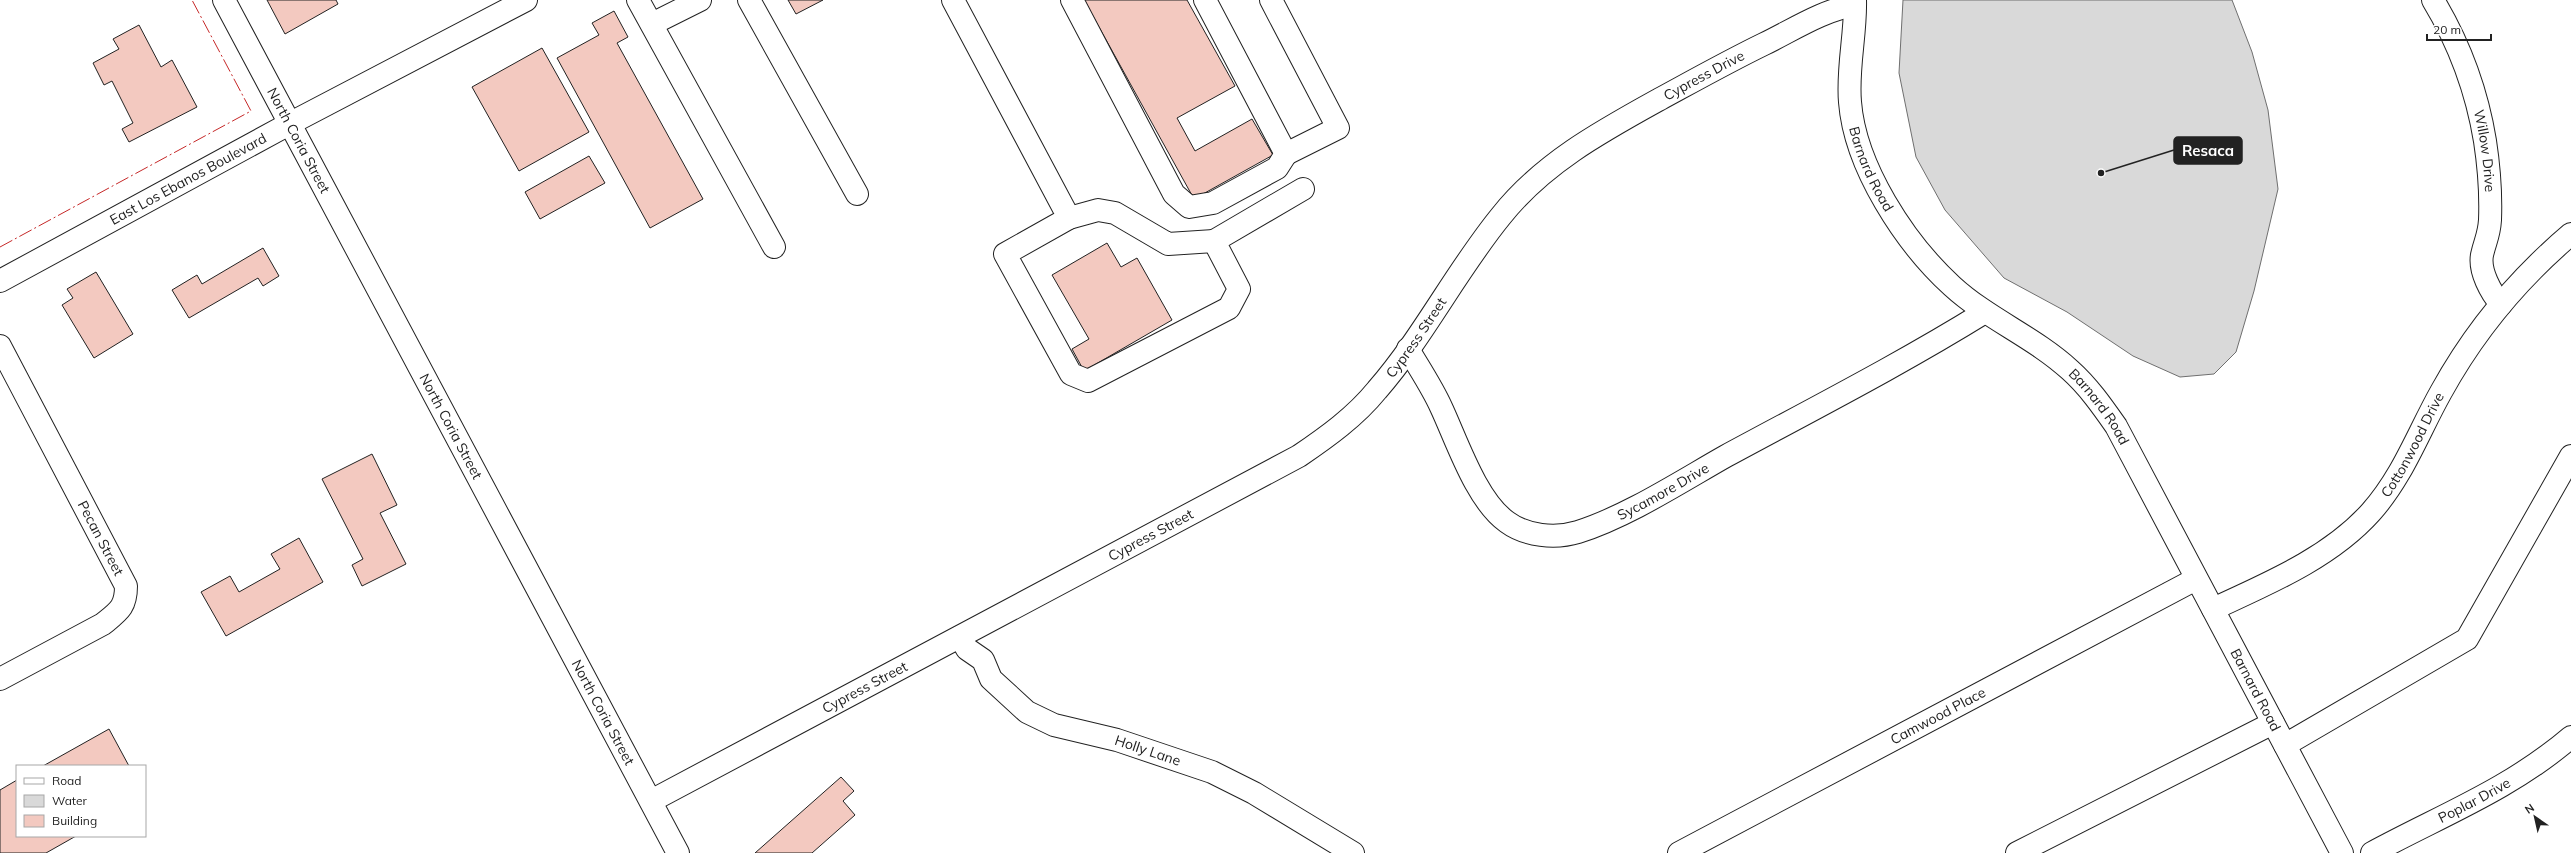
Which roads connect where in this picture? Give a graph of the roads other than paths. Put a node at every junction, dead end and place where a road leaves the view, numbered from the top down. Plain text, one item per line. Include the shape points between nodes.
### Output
1 (224, 0) edge
2 (526, 0) edge
3 (638, 0) edge
4 (700, 0) edge
5 (749, 0) edge
6 (953, 0) edge
7 (1072, 0) edge
8 (1205, 0) edge
9 (1271, 0) edge
10 (2433, 0) edge
11 (1855, 2) edge
12 (652, 24) junction
13 (290, 124) junction
14 (1286, 154) junction
15 (1560, 160) joint
16 (1303, 188) dead end
17 (857, 194) dead end
18 (1069, 218) junction
19 (2571, 234) edge
20 (1214, 240) junction
21 (774, 247) dead end
22 (0, 281) edge
23 (2501, 304) junction
24 (1985, 312) junction
25 (0, 346) edge
26 (1408, 349) junction
27 (2571, 456) edge
28 (2196, 579) junction
29 (2213, 610) junction
30 (960, 637) junction
31 (0, 679) edge
32 (2273, 723) junction
33 (2571, 737) edge
34 (2285, 745) junction
35 (651, 801) junction
36 (678, 853) edge
37 (1353, 853) edge
38 (1679, 853) edge
39 (2017, 853) edge
40 (2342, 853) edge
41 (2372, 853) edge

1 - 13 street, North Coria Street
2 - 13 street, East Los Ebanos Boulevard
3 - 12 street
4 - 12 street
5 - 17 street
6 - 18 street
7 - 14 street via 1174,194 1189,207 1213,203 1277,168
8 - 14 street
9 - 14 street via 1338,128
10 - 23 street, Willow Drive via 2455,43 2478,107 2485,141 2490,208 2489,236 2482,256 2487,285
11 - 15 street, Cypress Drive via 1829,12 1736,58 1621,120
11 - 24 street, Barnard Road via 1850,103 1857,136 1869,168 1892,212 1927,260 1952,287
12 - 21 street
13 - 22 street, East Los Ebanos Boulevard
13 - 35 street, North Coria Street
15 - 26 street, Cypress Street via 1520,193 1502,214
16 - 20 street
18 - 20 street via 1098,210 1115,213 1168,244
18 - 20 street via 1005,254 1071,374 1088,381 1229,308 1239,288
19 - 23 street, Cottonwood Drive via 2547,255
23 - 29 street, Cottonwood Drive via 2463,355 2441,392 2408,459 2391,488 2371,512 2349,533 2309,560 2279,578
24 - 26 street, Sycamore Drive via 1932,346 1634,506 1577,532 1549,536 1526,532 1506,522 1490,505 1477,485 1440,405
24 - 28 street, Barnard Road via 2042,348 2070,370 2092,393 2116,426
25 - 31 street, Pecan Street via 126,586 126,600 118,613 103,624
26 - 30 street, Cypress Street via 1377,391 1353,416 1299,456
27 - 34 street via 2467,639
28 - 29 street, Barnard Road
28 - 38 street, Camwood Place
29 - 32 street, Barnard Road
30 - 35 street, Cypress Street
30 - 37 street, Holly Lane via 967,649 982,660 991,678 1027,712 1054,725 1117,740 1212,772 1254,793
32 - 34 street, Barnard Road
32 - 39 street
33 - 41 street, Poplar Drive via 2551,754 2498,790
34 - 40 street, Barnard Road
35 - 36 street, North Coria Street

